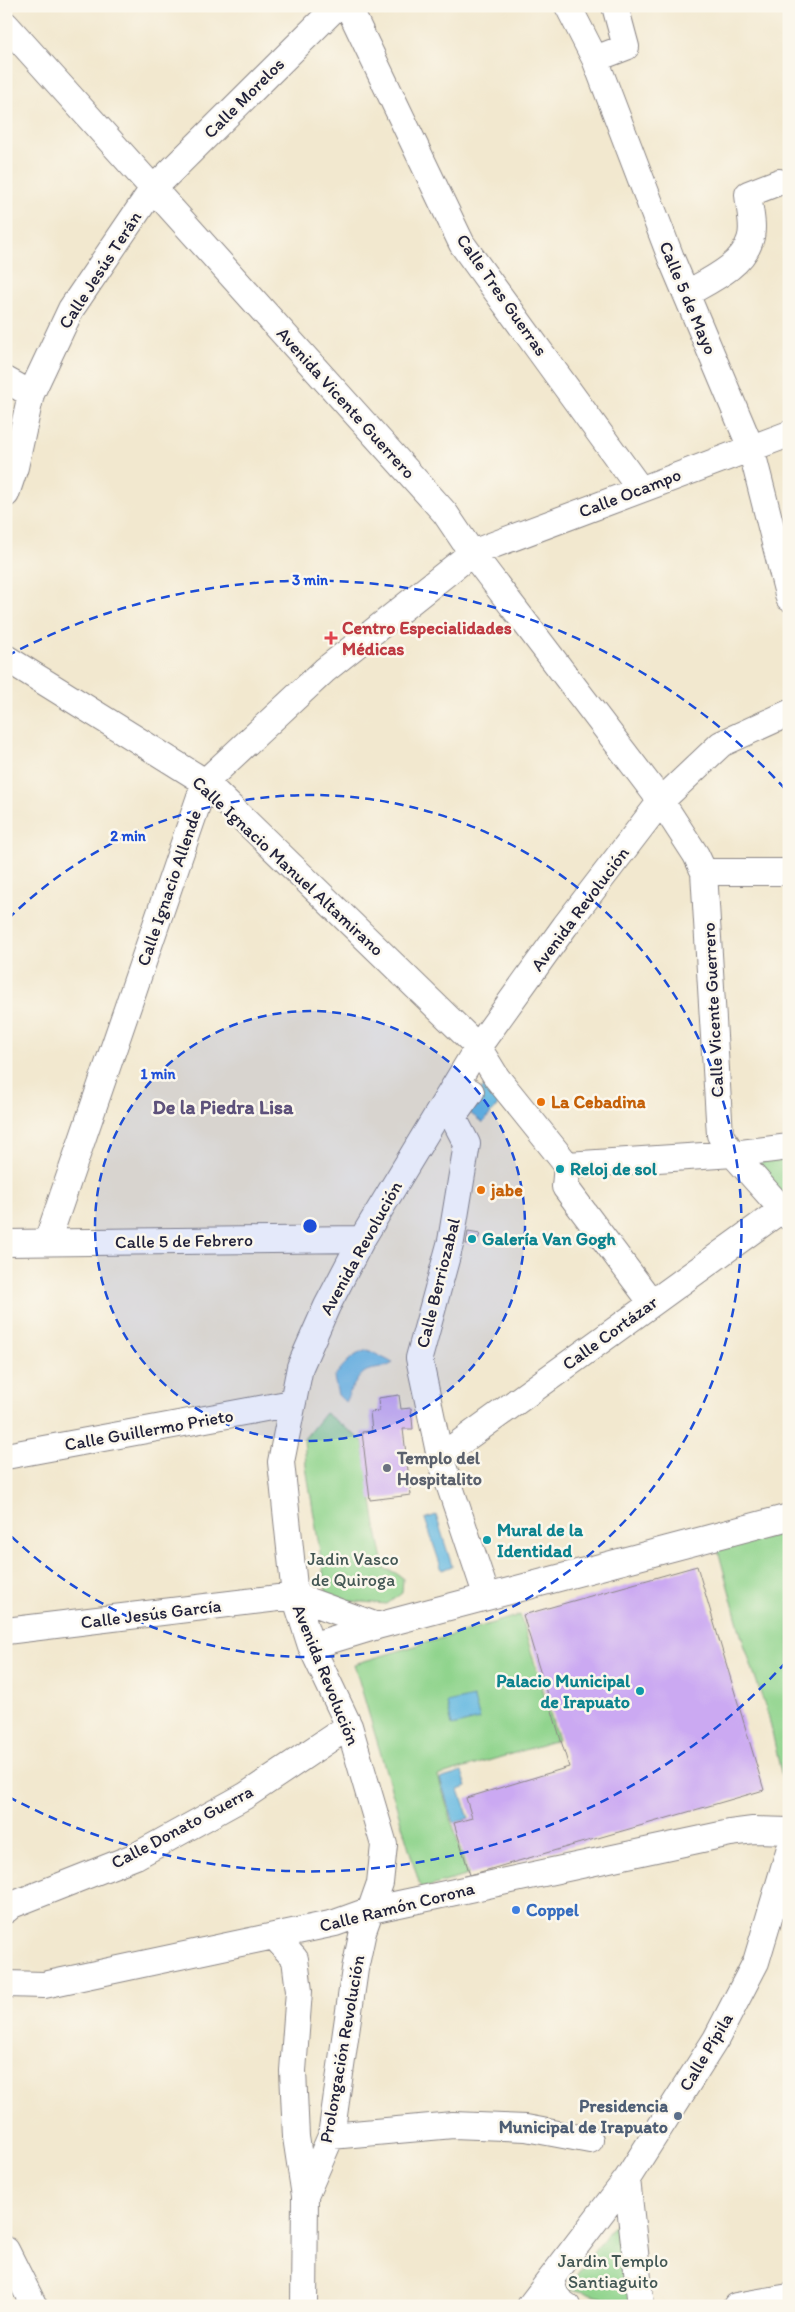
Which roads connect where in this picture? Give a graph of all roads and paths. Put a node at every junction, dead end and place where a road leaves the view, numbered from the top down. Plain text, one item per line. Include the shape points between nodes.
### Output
1 (336, 6) edge
2 (348, 6) edge
3 (568, 6) edge
4 (615, 6) edge
5 (6, 25) edge
6 (595, 59) junction
7 (779, 182) dead end
8 (152, 190) junction
9 (686, 294) junction
10 (6, 380) edge
11 (31, 394) junction
12 (789, 434) edge
13 (751, 448) junction
14 (640, 489) junction
15 (6, 494) edge
16 (472, 553) junction
17 (789, 598) edge
18 (6, 658) edge
19 (789, 713) edge
20 (205, 782) junction
21 (661, 801) junction
22 (704, 872) junction
23 (789, 872) edge
24 (483, 1056) junction
25 (789, 1147) edge
26 (733, 1154) junction
27 (567, 1165) junction
28 (785, 1214) edge
29 (362, 1239) junction
30 (47, 1242) junction
31 (6, 1243) edge
32 (652, 1303) junction
33 (292, 1404) junction
34 (6, 1456) edge
35 (440, 1457) junction
36 (789, 1517) edge
37 (295, 1596) junction
38 (487, 1597) junction
39 (377, 1626) junction
40 (6, 1631) edge
41 (312, 1646) junction
42 (348, 1726) junction
43 (789, 1831) edge
44 (789, 1851) edge
45 (6, 1910) edge
46 (371, 1910) junction
47 (274, 1936) junction
48 (6, 1984) edge
49 (331, 2136) junction
50 (590, 2140) dead end
51 (627, 2178) junction
52 (305, 2196) junction
53 (6, 2250) edge
54 (551, 2279) junction
55 (789, 2297) edge
56 (34, 2306) edge
57 (304, 2306) edge
58 (530, 2306) edge
59 (567, 2306) edge
60 (641, 2306) edge
61 (736, 2306) edge

1 - 8 street, Calle Morelos
2 - 14 street, Calle Tres Guerras via 462,244
3 - 6 street, Calle 5 de Mayo
4 - 6 street via 626,47
5 - 8 street, Avenida Vicente Guerrero
6 - 9 street, Calle 5 de Mayo
7 - 9 street via 748,194 752,230 750,241 736,262
8 - 11 street, Calle Jesús Terán via 71,309
8 - 16 street, Avenida Vicente Guerrero via 445,513
9 - 13 street, Calle 5 de Mayo
10 - 11 street
11 - 15 street, Calle Jesús Terán
12 - 13 street, Calle Ocampo
13 - 14 street, Calle Ocampo
13 - 17 street, Calle 5 de Mayo
14 - 16 street, Calle Ocampo
16 - 20 street, Calle Ignacio Allende via 325,670
16 - 21 street, Avenida Vicente Guerrero
18 - 20 street, Calle Ignacio Manuel Altamirano
19 - 21 street, Avenida Revolución via 721,744
20 - 24 street, Calle Ignacio Manuel Altamirano
20 - 30 street, Calle Ignacio Allende
21 - 22 street, Calle Vicente Guerrero
21 - 24 street, Avenida Revolución via 565,926
22 - 23 street
22 - 26 street, Calle Vicente Guerrero via 720,1136
24 - 27 street, Calle Ignacio Manuel Altamirano
24 - 29 street, Avenida Revolución
24 - 35 street, Calle Berriozabal via 453,1117 467,1144 452,1241 419,1358
25 - 26 street
26 - 27 street
26 - 28 street, Calle Vicente Guerrero
27 - 32 street via 565,1187
28 - 32 street, Calle Cortázar
29 - 30 street, Calle 5 de Febrero
29 - 33 street, Avenida Revolución via 300,1366
30 - 31 street, Calle 5 de Febrero
32 - 35 street, Calle Cortázar
33 - 34 street, Calle Guillermo Prieto
33 - 37 street, Avenida Revolución via 281,1462
35 - 38 street, Calle Berriozabal
36 - 38 street
37 - 39 street
37 - 40 street, Calle Jesús García
37 - 41 street, Avenida Revolución
38 - 39 street
39 - 41 street
41 - 42 street, Avenida Revolución
42 - 45 street, Calle Donato Guerra via 245,1796 136,1856
42 - 46 street, Avenida Revolución via 384,1845 380,1883
43 - 46 street, Calle Ramón Corona via 730,1833
44 - 51 street, Calle Pípila via 756,1962 739,1997 716,2039
46 - 47 street, Calle Ramón Corona via 335,1923
46 - 49 street, Prolongación Revolución via 355,1969
47 - 48 street, Calle Ramón Corona via 44,1985
47 - 52 street via 295,1959 299,1991 293,2071 296,2137
49 - 50 street via 453,2125 526,2128
49 - 52 street, Prolongación Revolución
51 - 54 street, Calle Pípila
51 - 60 street
52 - 57 street, Prolongación Revolución
53 - 56 street
54 - 58 street, Calle Pípila
54 - 59 street via 554,2294
55 - 61 street

